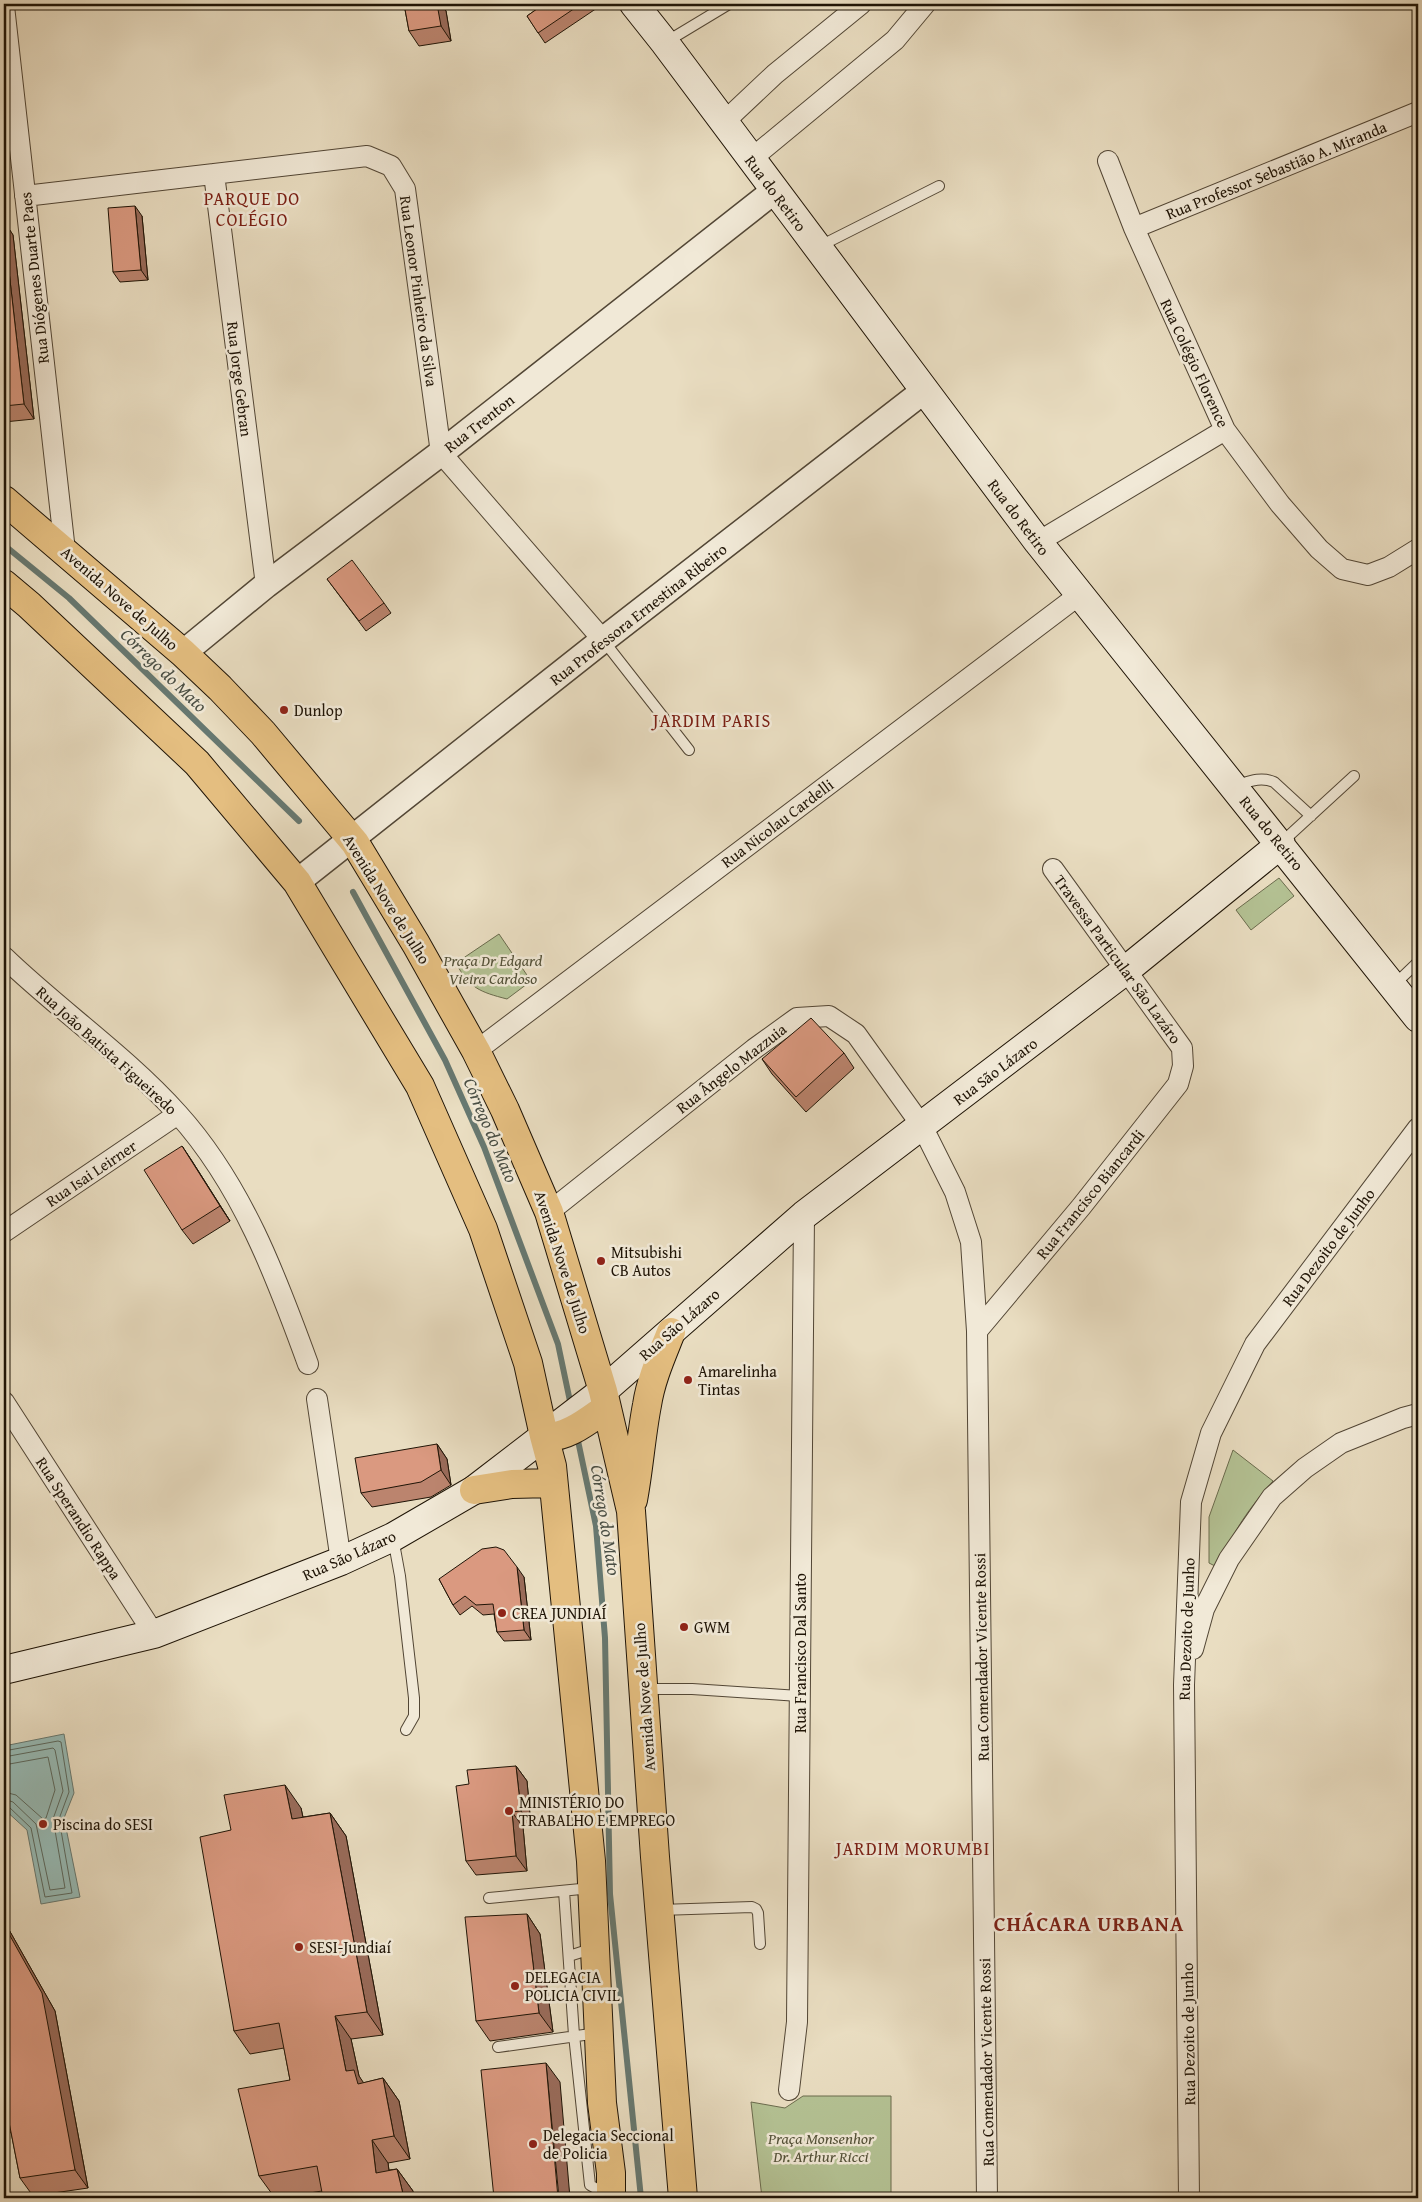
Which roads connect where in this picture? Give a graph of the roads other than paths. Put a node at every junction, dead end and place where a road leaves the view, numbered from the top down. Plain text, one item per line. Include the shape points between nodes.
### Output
1 (634, 4) edge
2 (729, 4) edge
3 (861, 4) edge
4 (924, 4) edge
5 (4, 6) edge
6 (665, 42) junction
7 (1418, 112) edge
8 (724, 122) junction
9 (751, 159) junction
10 (1108, 161) dead end
11 (214, 174) junction
12 (939, 186) dead end
13 (774, 190) junction
14 (25, 196) junction
15 (1134, 228) junction
16 (817, 248) junction
17 (925, 390) junction
18 (1225, 430) junction
19 (441, 453) junction
20 (4, 500) edge
21 (1038, 542) junction
22 (1418, 549) edge
23 (65, 551) junction
24 (4, 584) edge
25 (266, 585) junction
26 (1079, 595) junction
27 (603, 640) junction
28 (183, 653) junction
29 (689, 750) dead end
30 (1354, 776) dead end
31 (1234, 786) junction
32 (1311, 816) junction
33 (346, 843) junction
34 (1281, 844) junction
35 (1053, 869) dead end
36 (305, 875) junction
37 (1418, 962) edge
38 (8, 968) edge
39 (1126, 970) junction
40 (1393, 986) junction
41 (1418, 1018) edge
42 (1182, 1048) joint
43 (476, 1051) junction
44 (178, 1114) junction
45 (922, 1126) junction
46 (1418, 1128) edge
47 (549, 1212) junction
48 (804, 1215) junction
49 (4, 1232) edge
50 (977, 1331) junction
51 (671, 1332) junction
52 (308, 1364) dead end
53 (316, 1399) dead end
54 (4, 1402) edge
55 (597, 1405) junction
56 (1418, 1414) edge
57 (553, 1433) junction
58 (553, 1483) junction
59 (474, 1490) junction
60 (631, 1511) junction
61 (393, 1537) junction
62 (341, 1561) junction
63 (154, 1634) junction
64 (4, 1670) edge
65 (1184, 1685) junction
66 (643, 1690) junction
67 (799, 1696) junction
68 (406, 1730) dead end
69 (592, 1888) junction
70 (564, 1890) junction
71 (489, 1898) dead end
72 (659, 1910) junction
73 (760, 1944) dead end
74 (595, 1948) junction
75 (569, 1956) junction
76 (586, 2034) junction
77 (498, 2047) dead end
78 (789, 2090) dead end
79 (611, 2194) edge
80 (683, 2198) edge
81 (987, 2198) edge
82 (1189, 2198) edge

1 - 6 main road, Rua do Retiro
2 - 6 lane
3 - 8 street via 775,74
4 - 9 street via 895,40
5 - 14 street, Rua Diógenes Duarte Paes
6 - 8 main road, Rua do Retiro
7 - 15 street, Rua Professor Sebastião A. Miranda
8 - 9 main road, Rua do Retiro
9 - 13 main road, Rua do Retiro
10 - 15 street, Rua Colégio Florence
11 - 14 street, Rua Leonor Pinheiro da Silva
11 - 19 street, Rua Leonor Pinheiro da Silva via 367,156 391,166 405,189
11 - 25 street, Rua Jorge Gebran
12 - 16 lane
13 - 16 main road, Rua do Retiro
13 - 19 street, Rua Trenton
14 - 23 street, Rua Diógenes Duarte Paes
15 - 18 street, Rua Colégio Florence
16 - 17 main road, Rua do Retiro
17 - 21 main road, Rua do Retiro
17 - 27 street, Rua Professora Ernestina Ribeiro
18 - 21 street
18 - 22 street, Rua Colégio Florence via 1280,504 1319,549 1342,569 1368,576
19 - 25 street, Rua Trenton
19 - 27 street
20 - 23 main road, Avenida Nove de Julho
21 - 26 main road, Rua do Retiro
23 - 28 main road, Avenida Nove de Julho
24 - 36 main road via 197,763
25 - 28 street, Rua Trenton
26 - 31 main road, Rua do Retiro
26 - 43 street, Rua Nicolau Cardelli
27 - 29 lane
27 - 33 street, Rua Professora Ernestina Ribeiro
28 - 33 main road, Avenida Nove de Julho via 263,733
30 - 32 lane
31 - 32 lane via 1267,779
31 - 34 main road, Rua do Retiro
32 - 34 lane
33 - 36 street, Rua Professora Ernestina Ribeiro
33 - 43 main road, Avenida Nove de Julho via 416,944
34 - 39 main road, Rua São Lázaro
34 - 40 main road, Rua do Retiro
35 - 39 street, Travessa Particular São Lazáro
36 - 57 main road via 424,1095 483,1229
37 - 40 lane
38 - 44 street, Rua João Batista Figueiredo via 130,1068
39 - 42 street, Travessa Particular São Lazáro
39 - 45 main road, Rua São Lázaro
40 - 41 main road, Rua do Retiro
42 - 50 street, Rua Francisco Biancardi via 1183,1066 1178,1084
43 - 47 main road, Avenida Nove de Julho
44 - 49 street, Rua Isai Leirner
44 - 52 street, Rua João Batista Figueiredo via 224,1173 233,1190 278,1283
45 - 47 street, Rua Ângelo Mazzuia via 856,1034 829,1016 797,1018
45 - 48 main road, Rua São Lázaro
45 - 50 street, Rua Comendador Vicente Rossi via 955,1192 971,1242
46 - 65 street, Rua Dezoito de Junho via 1255,1344 1212,1433 1191,1502
47 - 55 main road, Avenida Nove de Julho
48 - 51 main road, Rua São Lázaro
48 - 67 street, Rua Francisco Dal Santo
50 - 81 street, Rua Comendador Vicente Rossi
51 - 55 main road, Rua São Lázaro
51 - 60 main road via 655,1371 647,1404
53 - 62 street
54 - 63 street, Rua Sperandio Rappa
55 - 57 main road
55 - 60 main road, Avenida Nove de Julho
56 - 65 street via 1341,1443 1272,1497 1228,1560 1204,1609
57 - 58 main road
57 - 59 main road, Rua São Lázaro
58 - 59 main road via 512,1484
58 - 69 main road
59 - 61 main road, Rua São Lázaro
60 - 66 main road, Avenida Nove de Julho
61 - 62 main road, Rua São Lázaro
61 - 68 lane via 414,1698 414,1716
62 - 63 main road, Rua São Lázaro
63 - 64 main road, Rua São Lázaro
65 - 82 street, Rua Dezoito de Junho
66 - 67 lane via 692,1689
66 - 72 main road, Avenida Nove de Julho
67 - 78 street, Rua Francisco Dal Santo via 797,2022
69 - 70 lane
69 - 74 main road
70 - 71 lane
70 - 75 lane
72 - 73 lane via 752,1907 758,1913
72 - 80 main road, Avenida Nove de Julho
74 - 75 lane
74 - 76 main road
75 - 76 lane
76 - 77 lane
76 - 79 main road via 592,2105 611,2173

